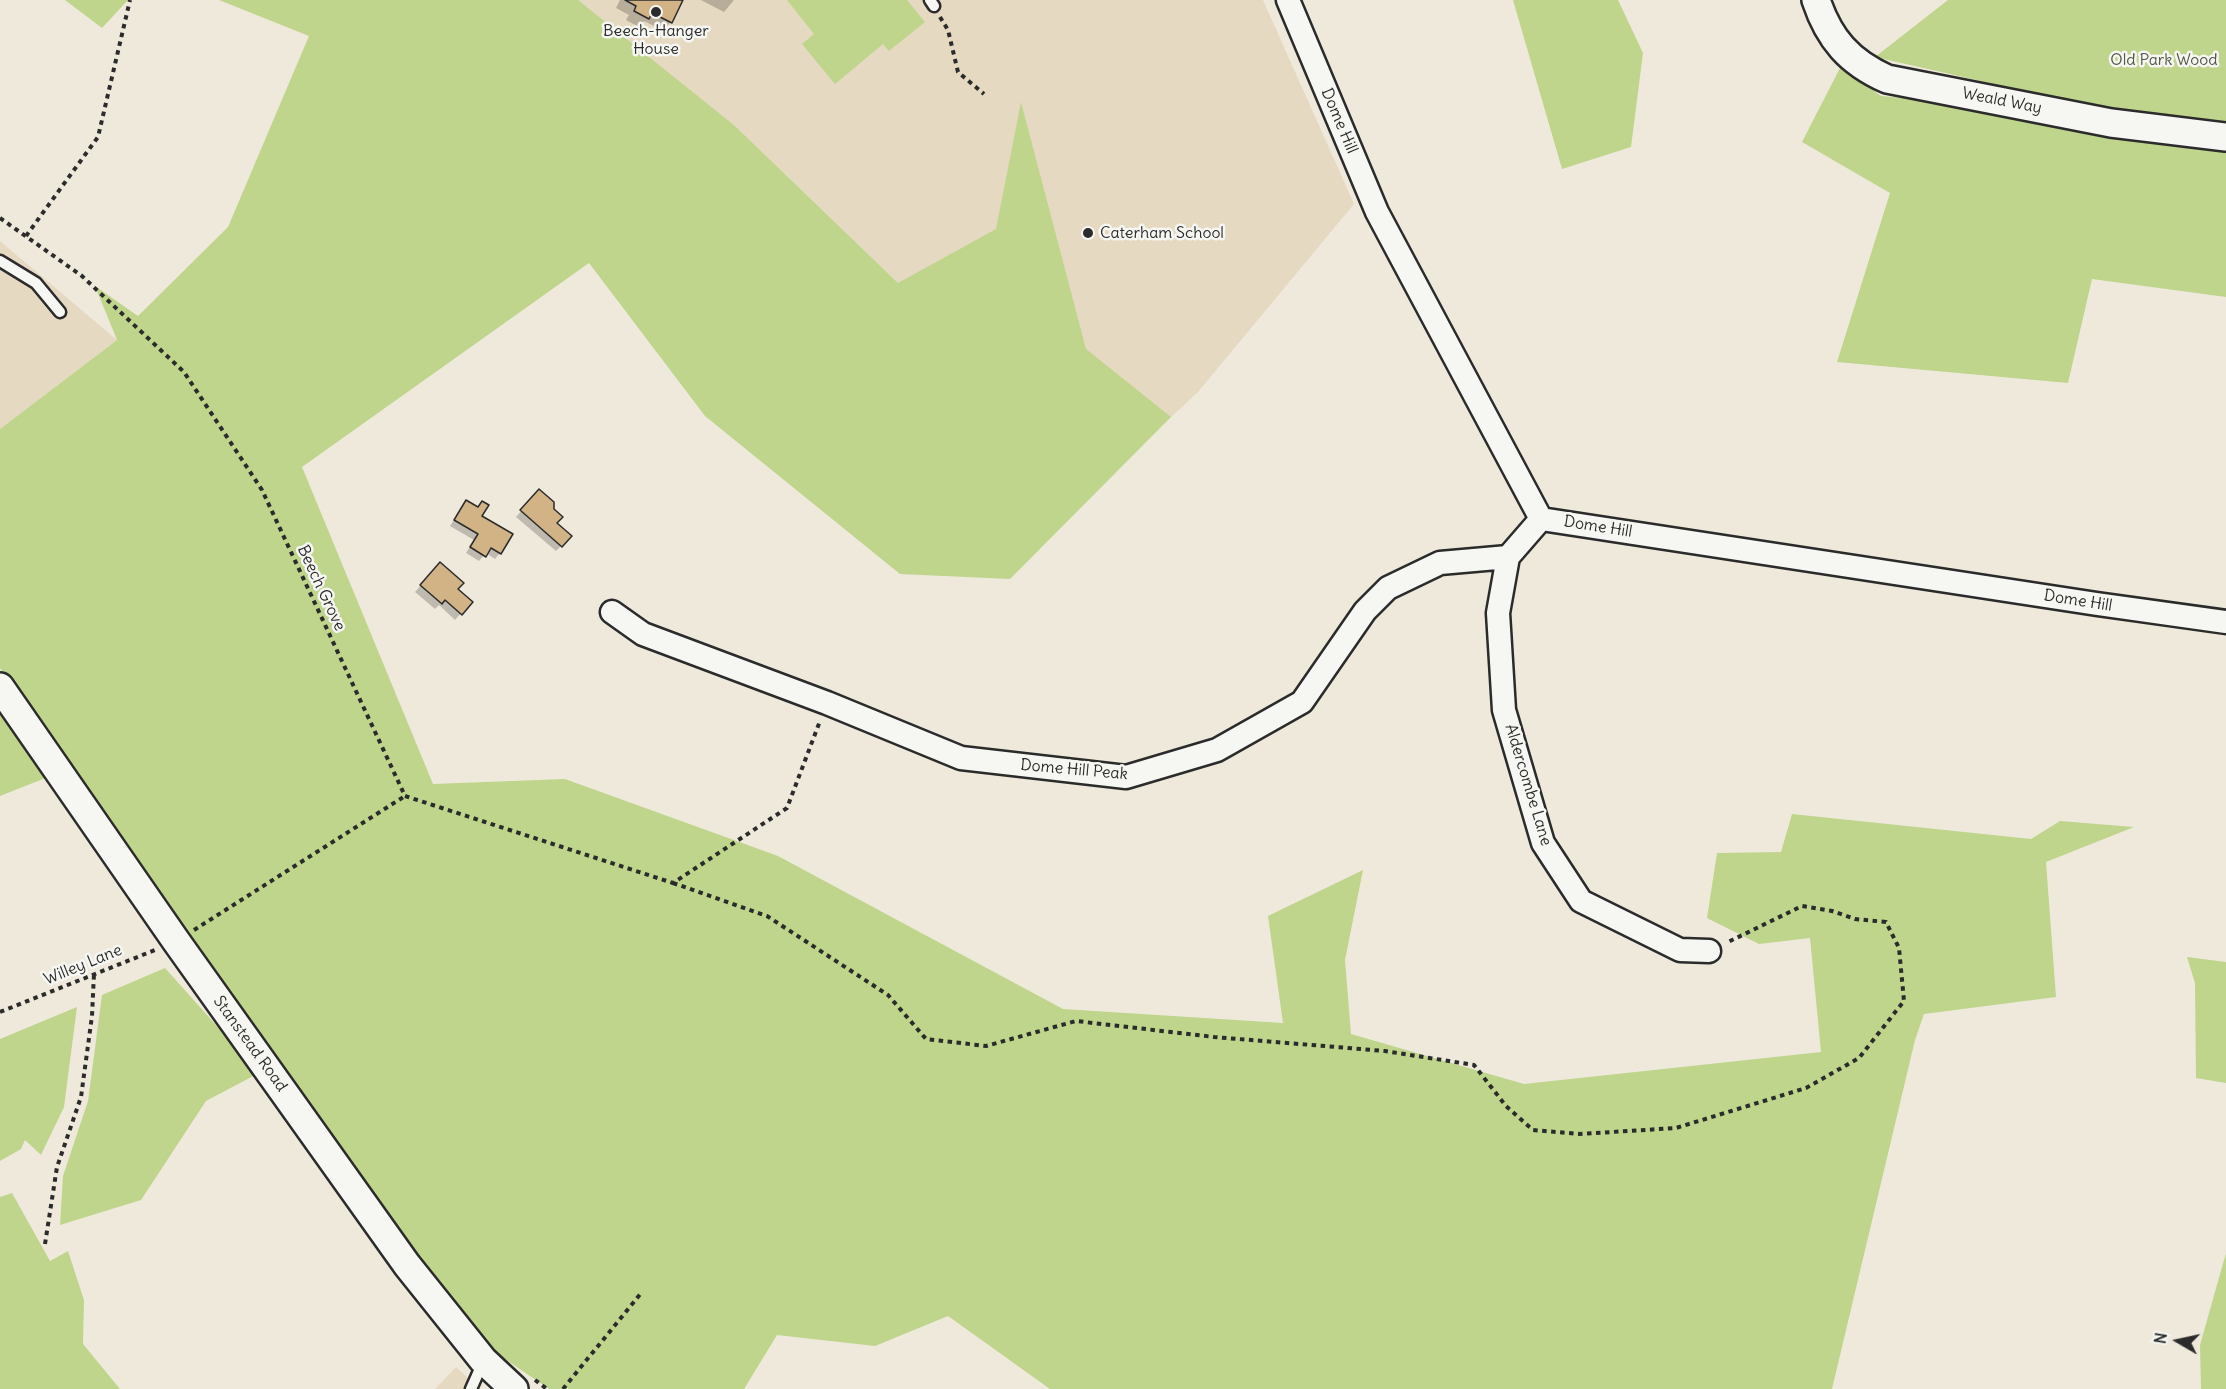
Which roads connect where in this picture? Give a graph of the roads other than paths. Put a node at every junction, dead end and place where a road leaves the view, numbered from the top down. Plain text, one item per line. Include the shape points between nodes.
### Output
1 (1288, 0) edge
2 (1816, 0) edge
3 (2226, 137) edge
4 (0, 261) edge
5 (60, 312) dead end
6 (1541, 519) junction
7 (1508, 557) junction
8 (612, 612) dead end
9 (2226, 622) edge
10 (0, 687) edge
11 (1709, 951) road end
12 (483, 1360) junction
13 (471, 1389) edge
14 (514, 1389) edge

1 - 6 street, Dome Hill via 1377,212
2 - 3 street, Weald Way via 1839,46 1866,69 1887,79 2111,123
4 - 5 lane via 36,283
6 - 7 street
6 - 9 street, Dome Hill
7 - 8 street, Dome Hill Peak via 1440,563 1388,588 1365,611 1302,702 1217,750 1126,777 961,759 643,634
7 - 11 street, Aldercombe Lane via 1498,613 1504,710 1543,843 1581,901 1680,950
10 - 12 street, Stanstead Road via 407,1265
12 - 13 lane
12 - 14 street, Stanstead Road

